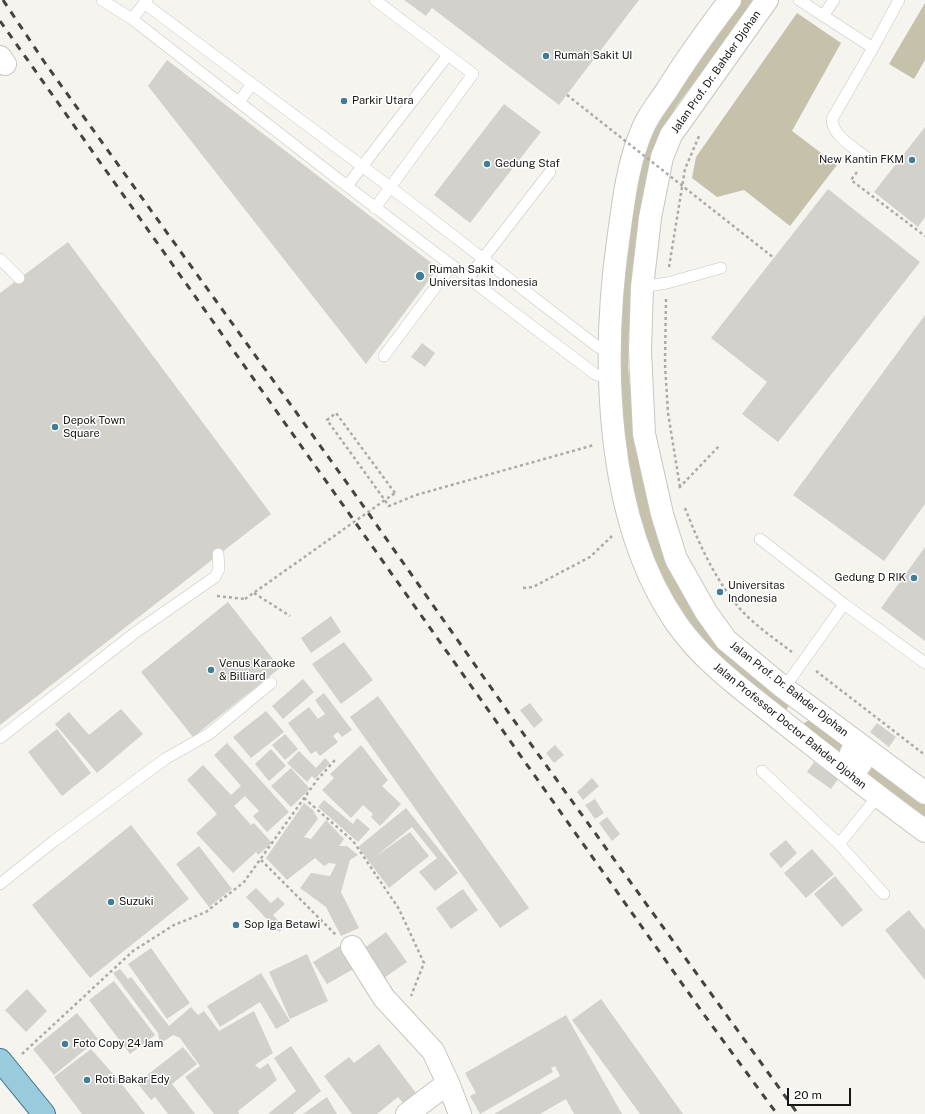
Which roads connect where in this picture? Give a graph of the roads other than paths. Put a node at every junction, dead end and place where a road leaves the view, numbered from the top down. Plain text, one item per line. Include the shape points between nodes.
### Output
1 (102, 0) edge
2 (374, 0) edge
3 (730, 0) edge
4 (767, 0) edge
5 (799, 0) edge
6 (834, 0) edge
7 (899, 0) edge
8 (145, 2) edge
9 (823, 16) junction
10 (132, 19) junction
11 (873, 48) junction
12 (448, 55) junction
13 (252, 84) junction
14 (239, 102) junction
15 (867, 158) road end
16 (362, 167) junction
17 (550, 172) dead end
18 (347, 186) junction
19 (390, 188) junction
20 (375, 208) junction
21 (0, 259) edge
22 (483, 259) junction
23 (452, 266) junction
24 (722, 268) dead end
25 (19, 278) dead end
26 (468, 278) junction
27 (642, 287) junction
28 (608, 352) junction
29 (384, 356) dead end
30 (610, 380) junction
31 (760, 539) dead end
32 (218, 554) dead end
33 (844, 604) junction
34 (925, 663) edge
35 (271, 683) dead end
36 (784, 688) junction
37 (806, 704) junction
38 (789, 727) junction
39 (0, 738) edge
40 (856, 740) junction
41 (762, 771) dead end
42 (854, 778) junction
43 (925, 793) edge
44 (878, 796) junction
45 (925, 831) edge
46 (839, 844) junction
47 (0, 884) edge
48 (884, 894) dead end
49 (352, 947) road end
50 (4, 1064) edge
51 (448, 1083) junction
52 (44, 1114) edge
53 (407, 1114) edge
54 (460, 1114) edge

1 - 10 lane
2 - 12 lane
3 - 28 street, Jalan Professor Doctor Bahder Djohan via 659,101 644,126 633,155 614,268
4 - 27 street, Jalan Prof. Dr. Bahder Djohan via 671,135 662,157 650,218
5 - 9 lane
6 - 9 lane
7 - 11 lane
8 - 10 lane
8 - 13 lane
9 - 11 lane
10 - 14 lane
11 - 15 lane via 832,119 832,127 836,133
12 - 16 lane
12 - 19 lane via 473,74
13 - 14 lane
13 - 16 lane
14 - 18 lane
16 - 18 lane
16 - 19 lane
17 - 22 lane
18 - 20 lane
19 - 20 lane
19 - 22 lane
20 - 23 lane
21 - 25 lane
22 - 26 lane
22 - 28 lane
23 - 26 lane
23 - 29 lane
24 - 27 lane
26 - 30 lane via 595,374
27 - 36 street, Jalan Prof. Dr. Bahder Djohan via 640,351 644,434 659,503 676,559 706,612 726,640
28 - 30 street, Jalan Professor Doctor Bahder Djohan
30 - 38 street, Jalan Professor Doctor Bahder Djohan via 618,463 630,520 650,575 677,625 712,664
31 - 33 lane
32 - 39 lane via 219,568 215,577 136,632
33 - 34 lane
33 - 36 lane
35 - 47 lane via 209,734 165,759
36 - 37 street, Jalan Prof. Dr. Bahder Djohan
37 - 38 street
37 - 40 street, Jalan Prof. Dr. Bahder Djohan
38 - 42 street, Jalan Professor Doctor Bahder Djohan
40 - 42 street via 848,752 864,764
40 - 43 street, Jalan Prof. Dr. Bahder Djohan
41 - 46 lane
42 - 44 street, Jalan Professor Doctor Bahder Djohan
44 - 45 street, Jalan Professor Doctor Bahder Djohan
44 - 46 lane
46 - 48 lane
49 - 51 street via 384,998 433,1051
50 - 52 main road
51 - 53 street
51 - 54 street

